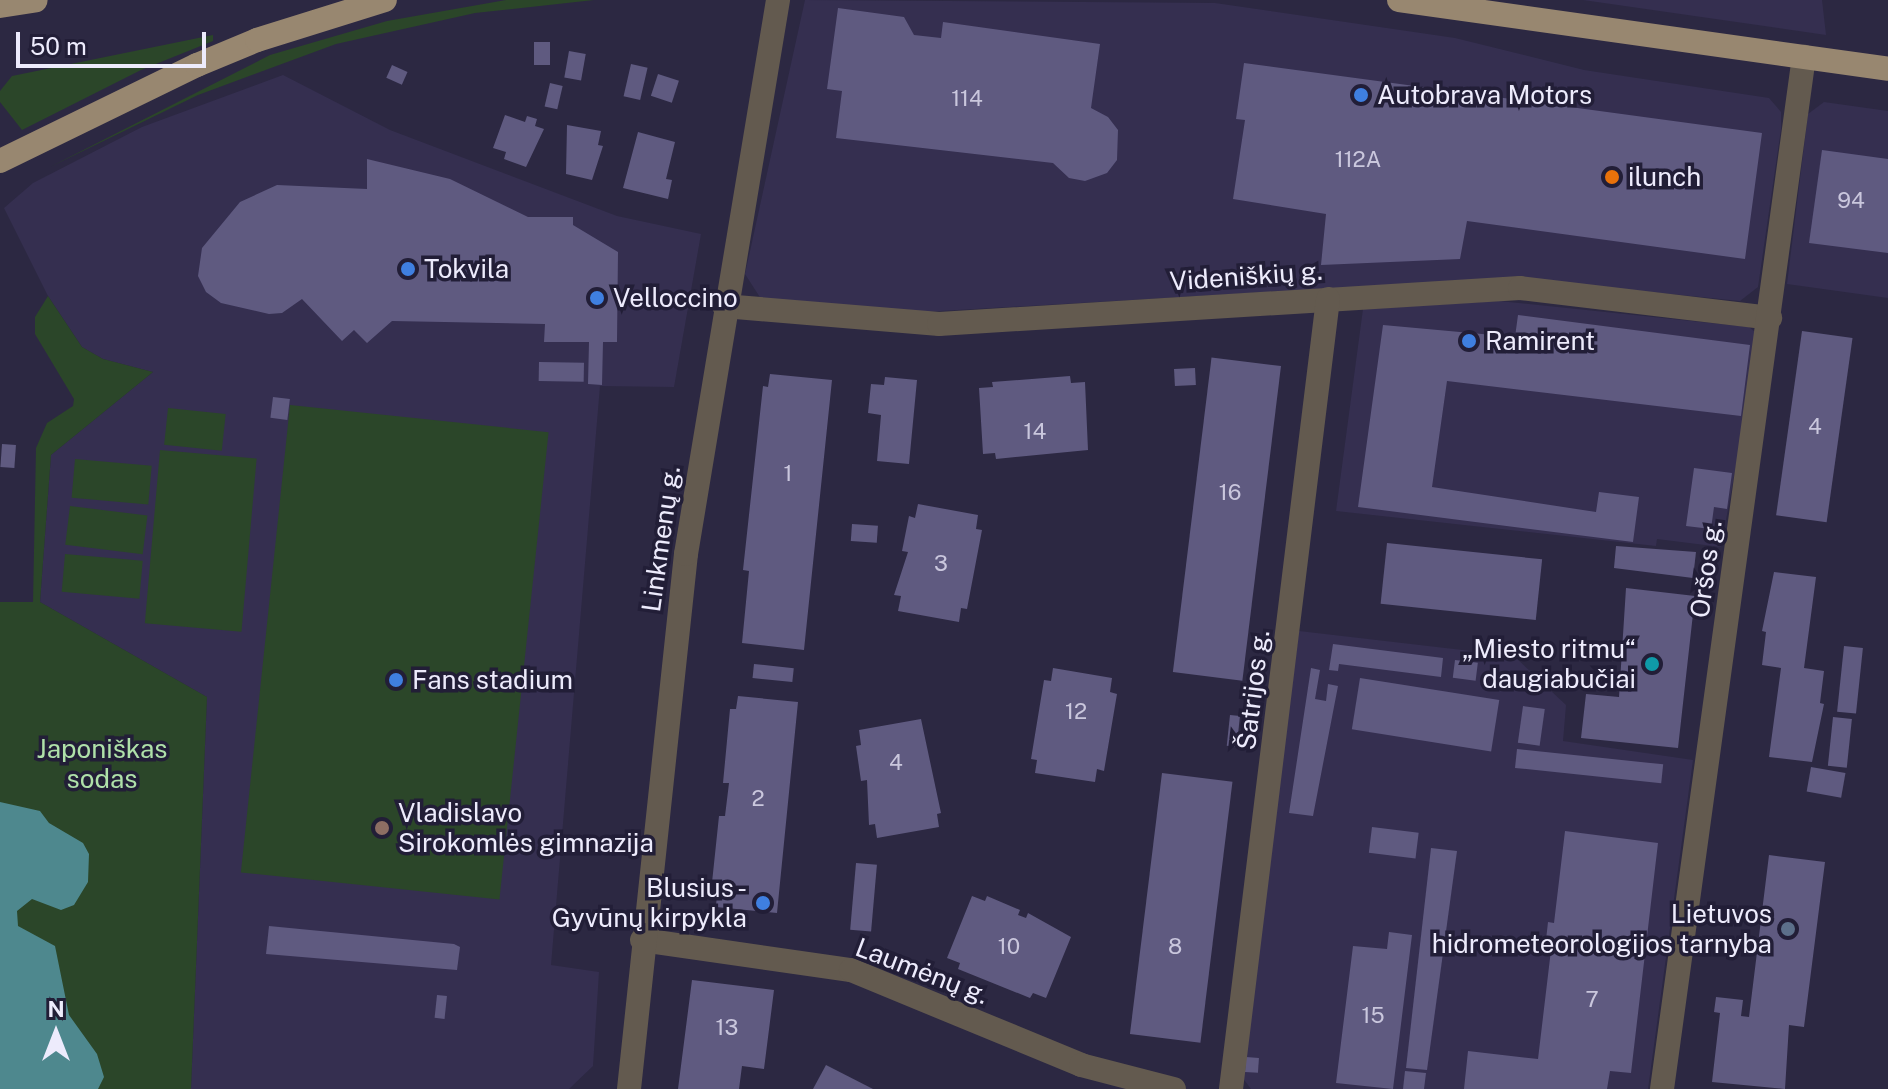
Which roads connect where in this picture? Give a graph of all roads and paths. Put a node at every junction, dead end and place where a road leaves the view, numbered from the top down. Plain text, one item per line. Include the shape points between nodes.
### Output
1 (36, 0) edge
2 (385, 0) edge
3 (778, 0) edge
4 (1399, 0) edge
5 (0, 6) edge
6 (1804, 57) junction
7 (1888, 69) edge
8 (0, 161) edge
9 (1328, 299) junction
10 (724, 306) junction
11 (1770, 318) junction
12 (642, 940) junction
13 (629, 1089) edge
14 (1174, 1089) edge
15 (1231, 1089) edge
16 (1662, 1089) edge

1 - 5 main road
2 - 8 main road via 197,65
3 - 10 street, Linkmenų g.
4 - 6 main road
6 - 7 main road
6 - 11 street, Oršos g.
9 - 10 street, Videniškių g. via 939,324
9 - 11 street, Videniškių g. via 1520,288
9 - 15 street, Šatrijos g.
10 - 12 street, Linkmenų g. via 686,554
11 - 16 street, Oršos g.
12 - 13 street, Linkmenų g.
12 - 14 street, Laumėnų g. via 851,970 1081,1065

